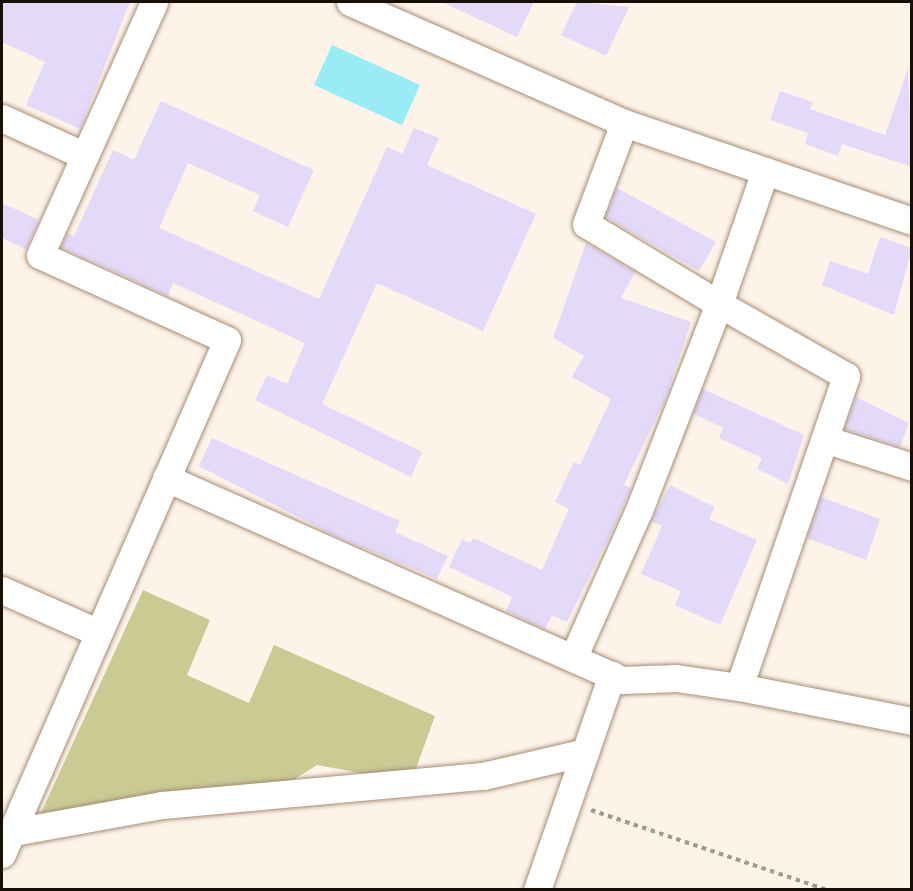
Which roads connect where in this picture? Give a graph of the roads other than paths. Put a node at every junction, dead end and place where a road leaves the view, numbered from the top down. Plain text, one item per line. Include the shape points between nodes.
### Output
1 (154, 2) edge
2 (350, 2) edge
3 (382, 8) edge
4 (2, 118) edge
5 (624, 123) junction
6 (85, 156) junction
7 (765, 171) junction
8 (912, 221) edge
9 (719, 304) junction
10 (827, 440) junction
11 (912, 467) edge
12 (166, 478) junction
13 (2, 590) edge
14 (97, 632) junction
15 (573, 658) junction
16 (612, 675) junction
17 (738, 687) junction
18 (912, 721) edge
19 (585, 752) junction
20 (4, 840) edge
21 (537, 890) edge

1 - 6 street
2 - 3 street
3 - 5 street
4 - 6 street
5 - 7 street
5 - 9 street via 586,224
6 - 12 street via 40,255 227,340
7 - 8 street
7 - 9 street
9 - 10 street via 846,375
9 - 15 street via 639,510
10 - 11 street
10 - 17 street
12 - 14 street
12 - 15 street
13 - 14 street
14 - 20 street
15 - 16 street
16 - 17 street
16 - 19 street
17 - 18 street
19 - 20 street via 483,776 162,805
19 - 21 street

